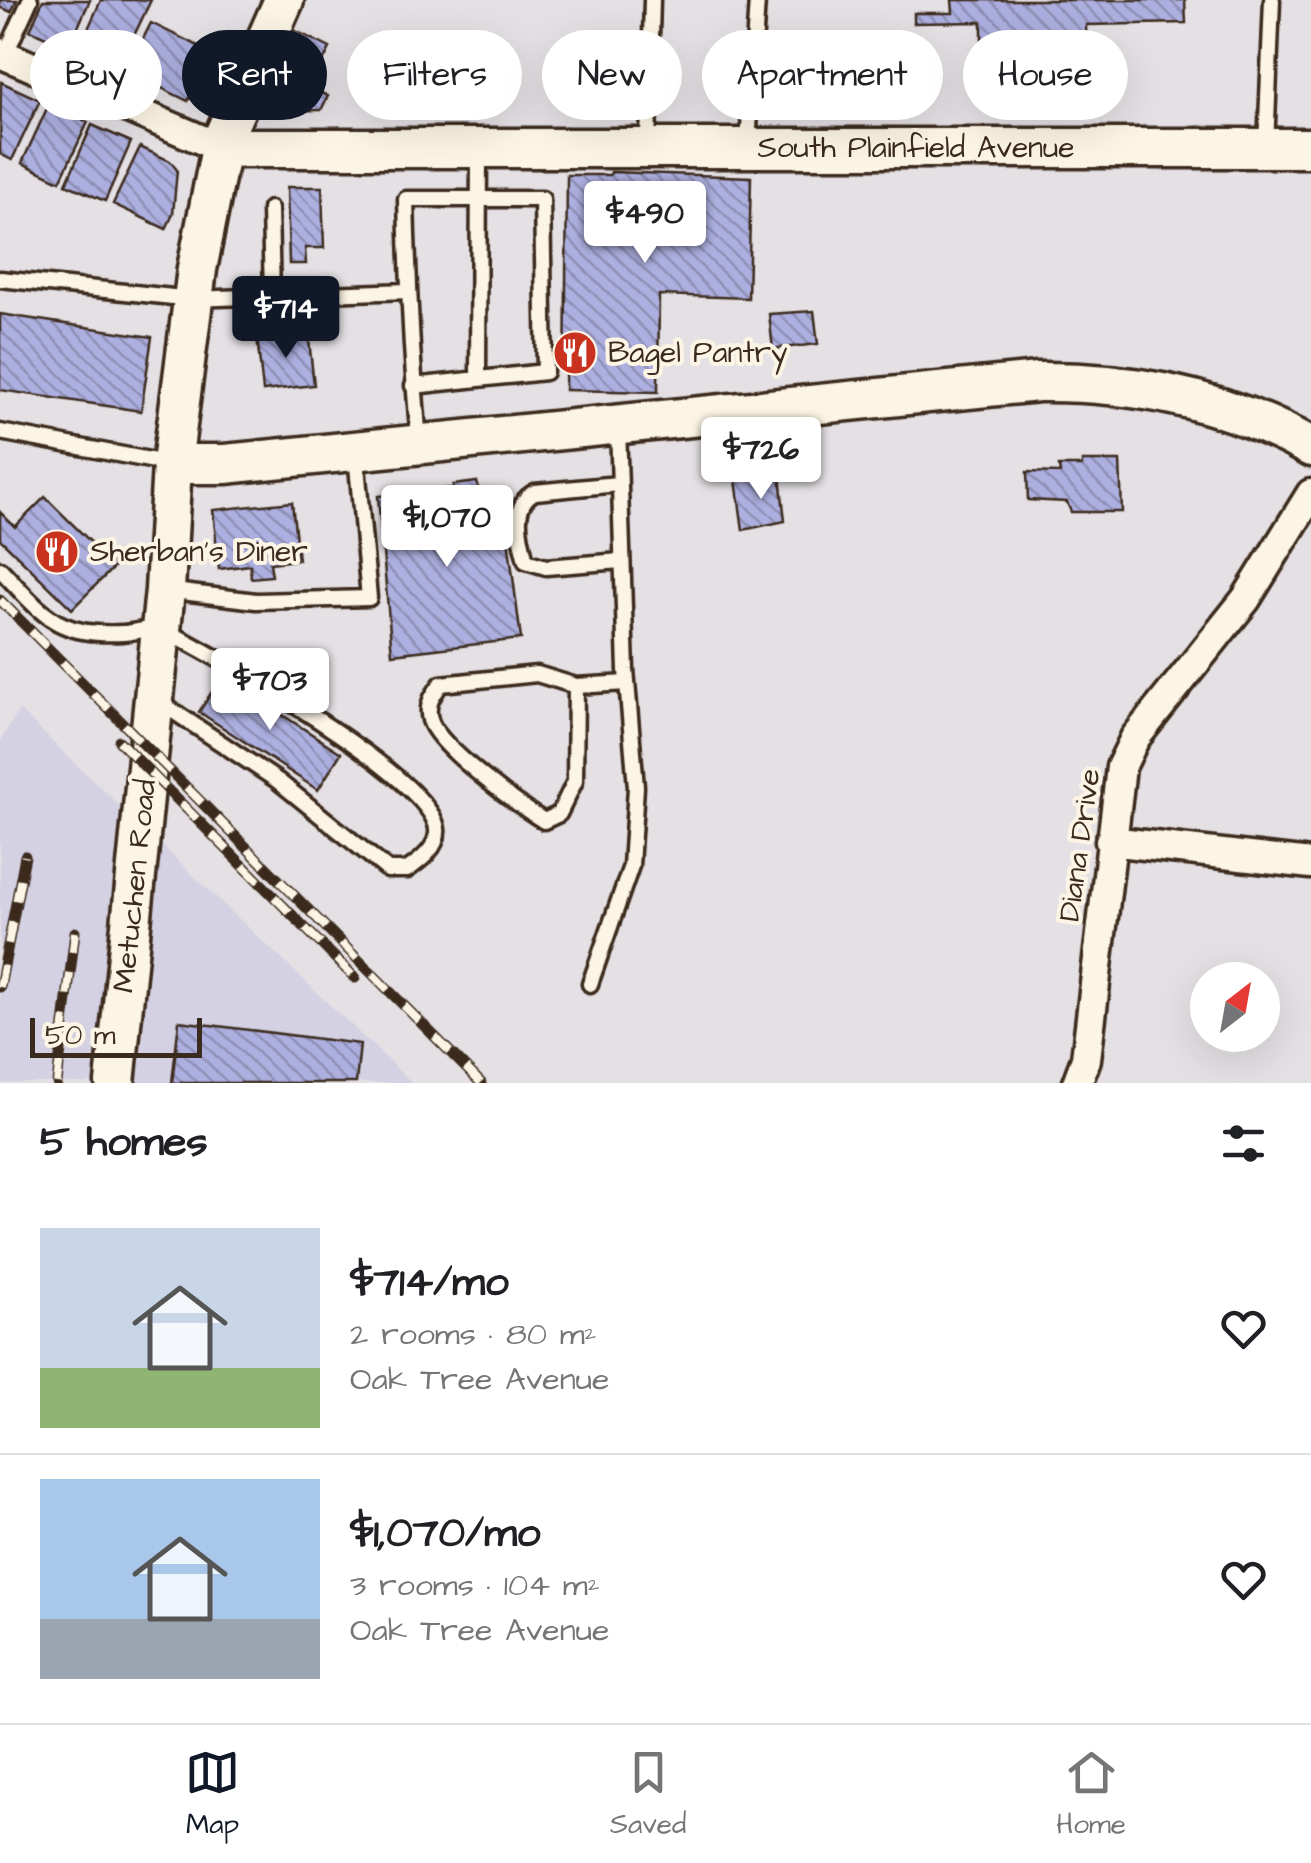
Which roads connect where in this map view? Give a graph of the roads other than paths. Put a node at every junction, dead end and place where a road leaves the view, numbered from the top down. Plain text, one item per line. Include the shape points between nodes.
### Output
1 (30, 0) edge
2 (284, 0) edge
3 (652, 0) edge
4 (757, 0) edge
5 (1272, 0) edge
6 (3, 54) edge
7 (221, 148) junction
8 (478, 148) junction
9 (648, 148) junction
10 (748, 148) junction
11 (1266, 148) junction
12 (1311, 148) edge
13 (479, 199) junction
14 (270, 209) dead end
15 (0, 279) edge
16 (408, 291) junction
17 (272, 296) junction
18 (192, 298) junction
19 (478, 380) junction
20 (413, 386) junction
21 (618, 425) junction
22 (0, 432) edge
23 (419, 444) junction
24 (1311, 447) edge
25 (355, 450) junction
26 (172, 464) junction
27 (618, 484) junction
28 (1311, 494) edge
29 (621, 561) junction
30 (0, 569) edge
31 (164, 590) junction
32 (160, 628) junction
33 (627, 683) junction
34 (576, 686) junction
35 (153, 698) junction
36 (1110, 841) junction
37 (1311, 864) edge
38 (590, 984) dead end
39 (116, 1083) edge
40 (1077, 1083) edge

1 - 6 lane
2 - 7 street, Metuchen Road
3 - 9 lane
4 - 10 lane
5 - 11 lane
6 - 7 street, South Plainfield Avenue
7 - 8 street, South Plainfield Avenue
7 - 18 street, Metuchen Road
8 - 9 street, South Plainfield Avenue
8 - 13 lane
9 - 10 street, South Plainfield Avenue
10 - 11 street, South Plainfield Avenue
11 - 12 street, South Plainfield Avenue
13 - 16 lane via 406,199
13 - 19 lane
13 - 19 lane via 542,199 545,372
14 - 17 lane
15 - 18 lane
16 - 17 lane
16 - 20 lane
17 - 18 lane
18 - 26 street, Metuchen Road
19 - 20 lane
20 - 23 lane
21 - 23 street
21 - 24 street via 1070,382 1129,386 1214,405
21 - 27 lane
22 - 26 lane
23 - 25 street
25 - 26 street
25 - 31 lane via 368,598 256,601
26 - 31 street, Metuchen Road
27 - 29 lane
27 - 29 lane via 534,492 519,506 526,561 546,567
28 - 36 street, Diana Drive via 1246,599 1135,738 1121,767
29 - 33 lane
30 - 32 lane via 60,624 114,633
31 - 32 street, Metuchen Road
32 - 35 street, Metuchen Road
32 - 35 lane via 230,664 380,766 430,808 434,844 406,870 388,870 278,781
33 - 34 lane
33 - 38 lane via 636,787 631,866
34 - 34 lane via 537,674 441,684 430,699 430,719 440,740 544,821 559,814 575,781
35 - 39 street, Metuchen Road
36 - 37 street
36 - 40 street, Diana Drive via 1086,1059

